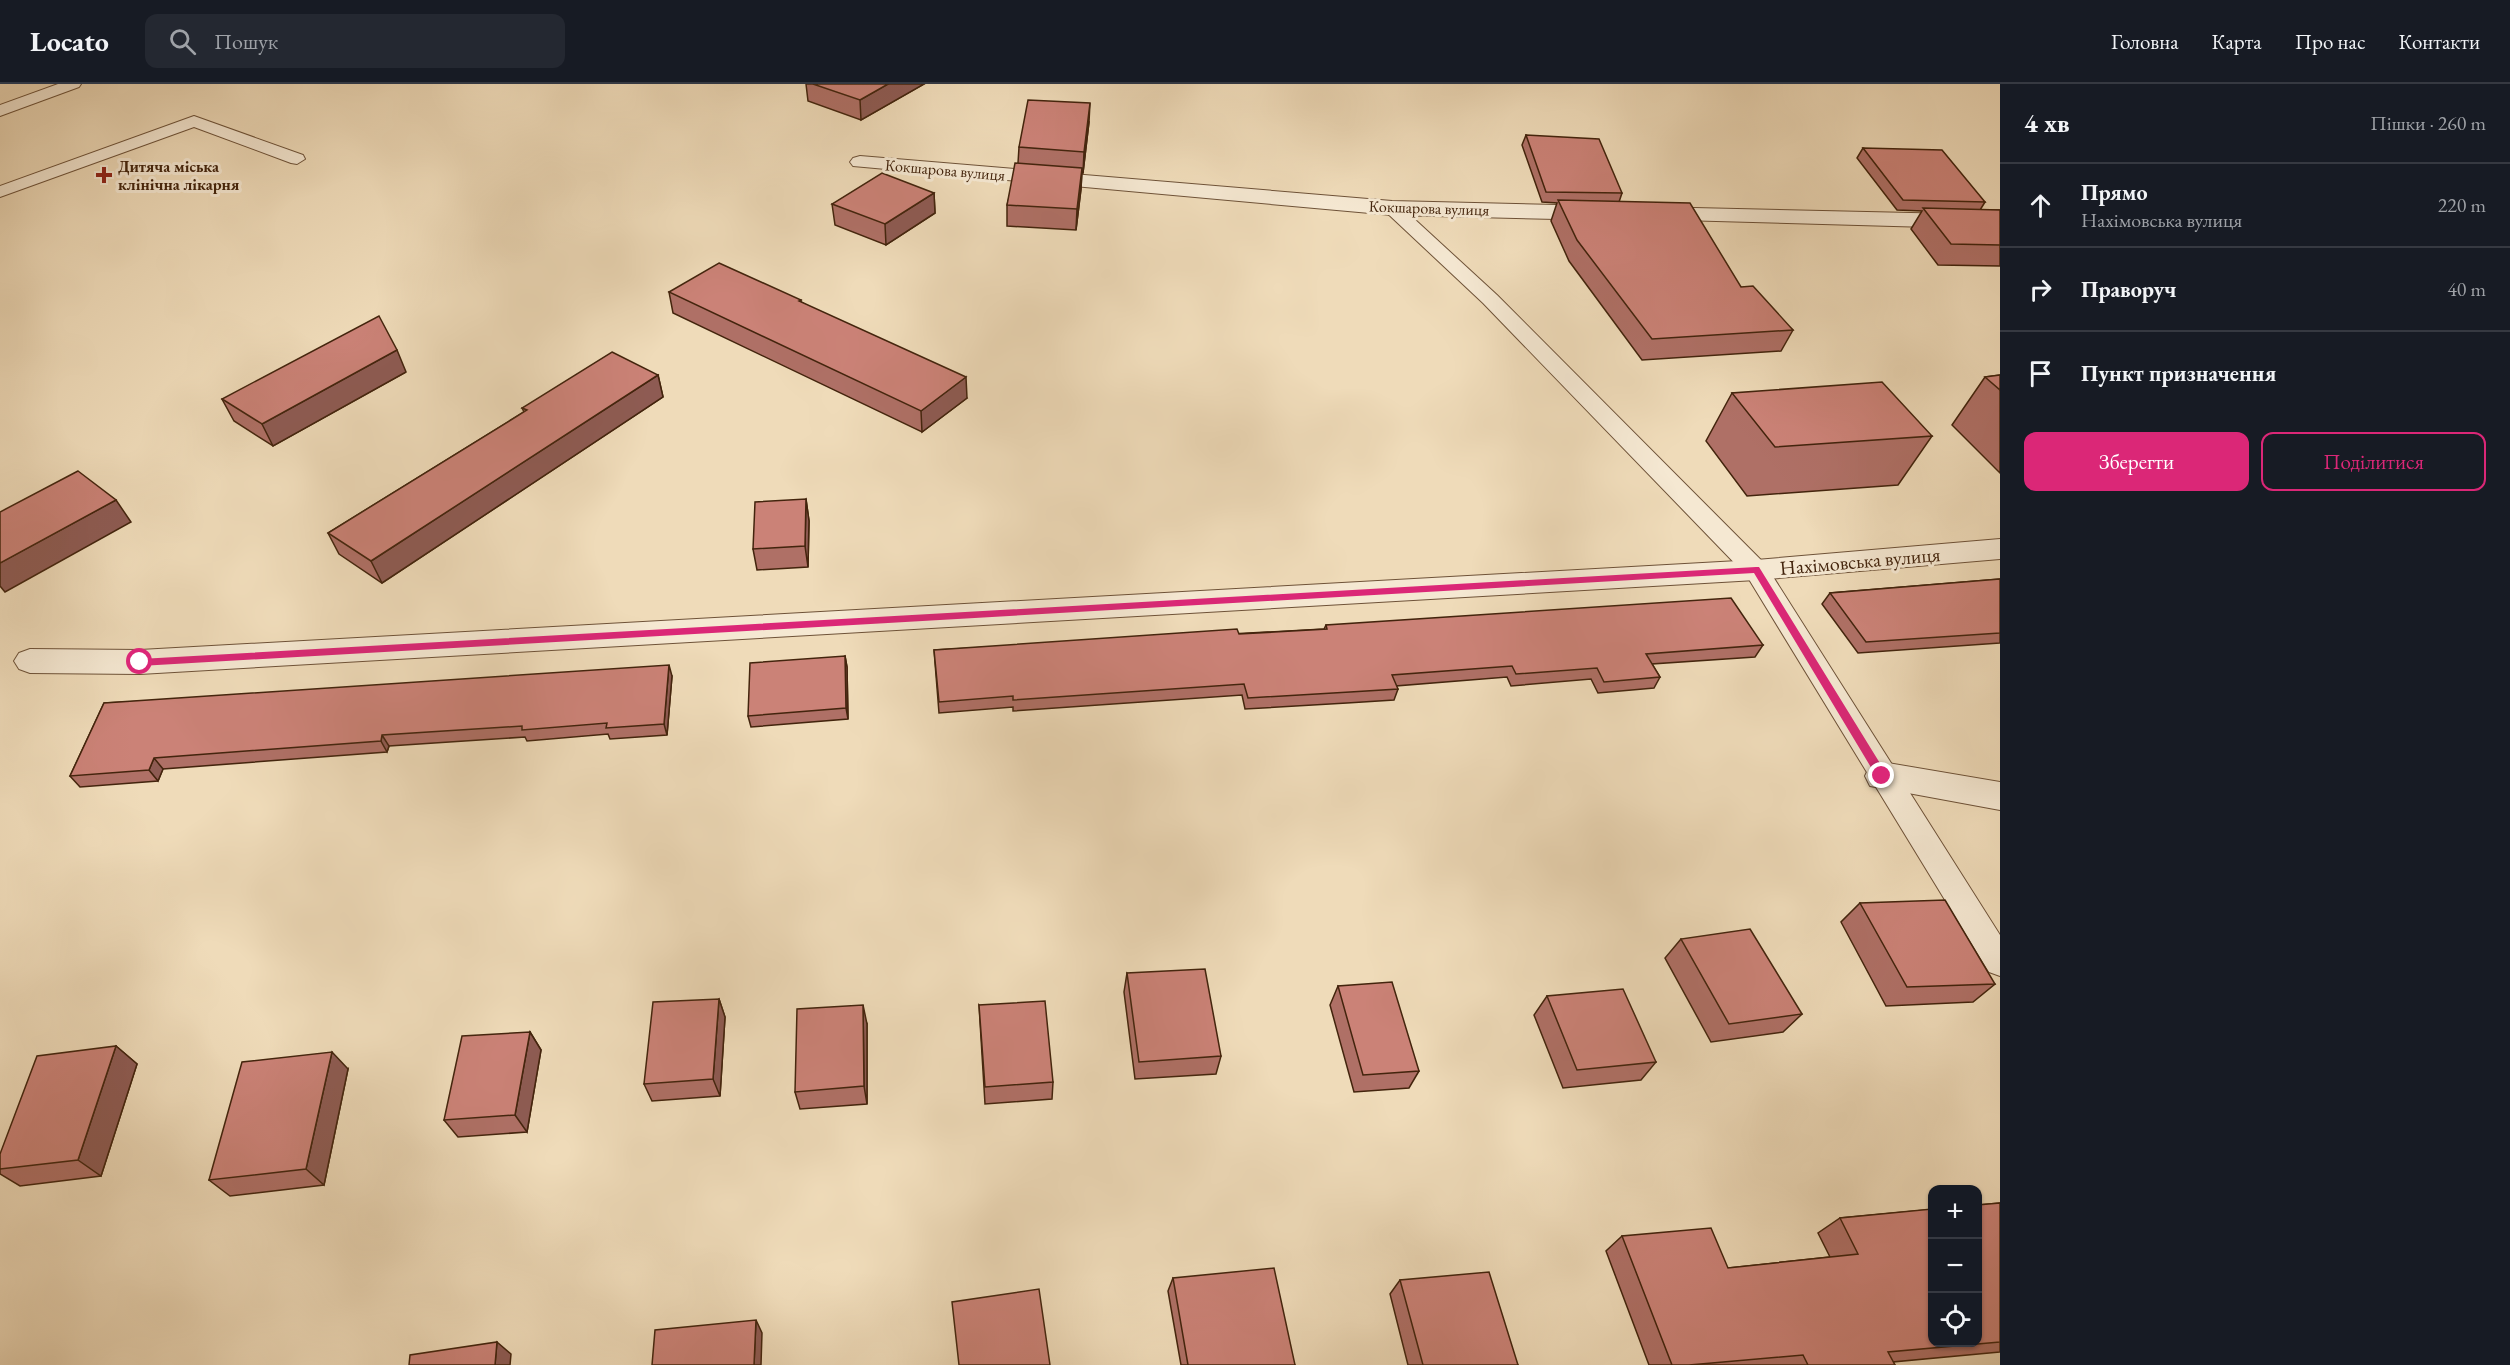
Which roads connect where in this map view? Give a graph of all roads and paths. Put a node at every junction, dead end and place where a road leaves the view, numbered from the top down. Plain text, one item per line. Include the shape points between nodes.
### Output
1 (73, 84) edge
2 (0, 111) edge
3 (297, 159) dead end
4 (860, 162) dead end
5 (0, 192) edge
6 (1392, 208) junction
7 (2000, 222) edge
8 (2000, 549) edge
9 (1756, 570) junction
10 (30, 661) dead end
11 (1882, 776) junction
12 (2000, 796) edge
13 (2000, 963) edge

1 - 2 lane
3 - 5 lane via 194,121
4 - 6 street, Кокшарова вулиця
6 - 7 street, Кокшарова вулиця
6 - 9 lane via 1490,299
8 - 9 street, Нахімовська вулиця
9 - 10 street, Нахімовська вулиця via 140,662
9 - 11 lane
11 - 12 street
11 - 13 lane

